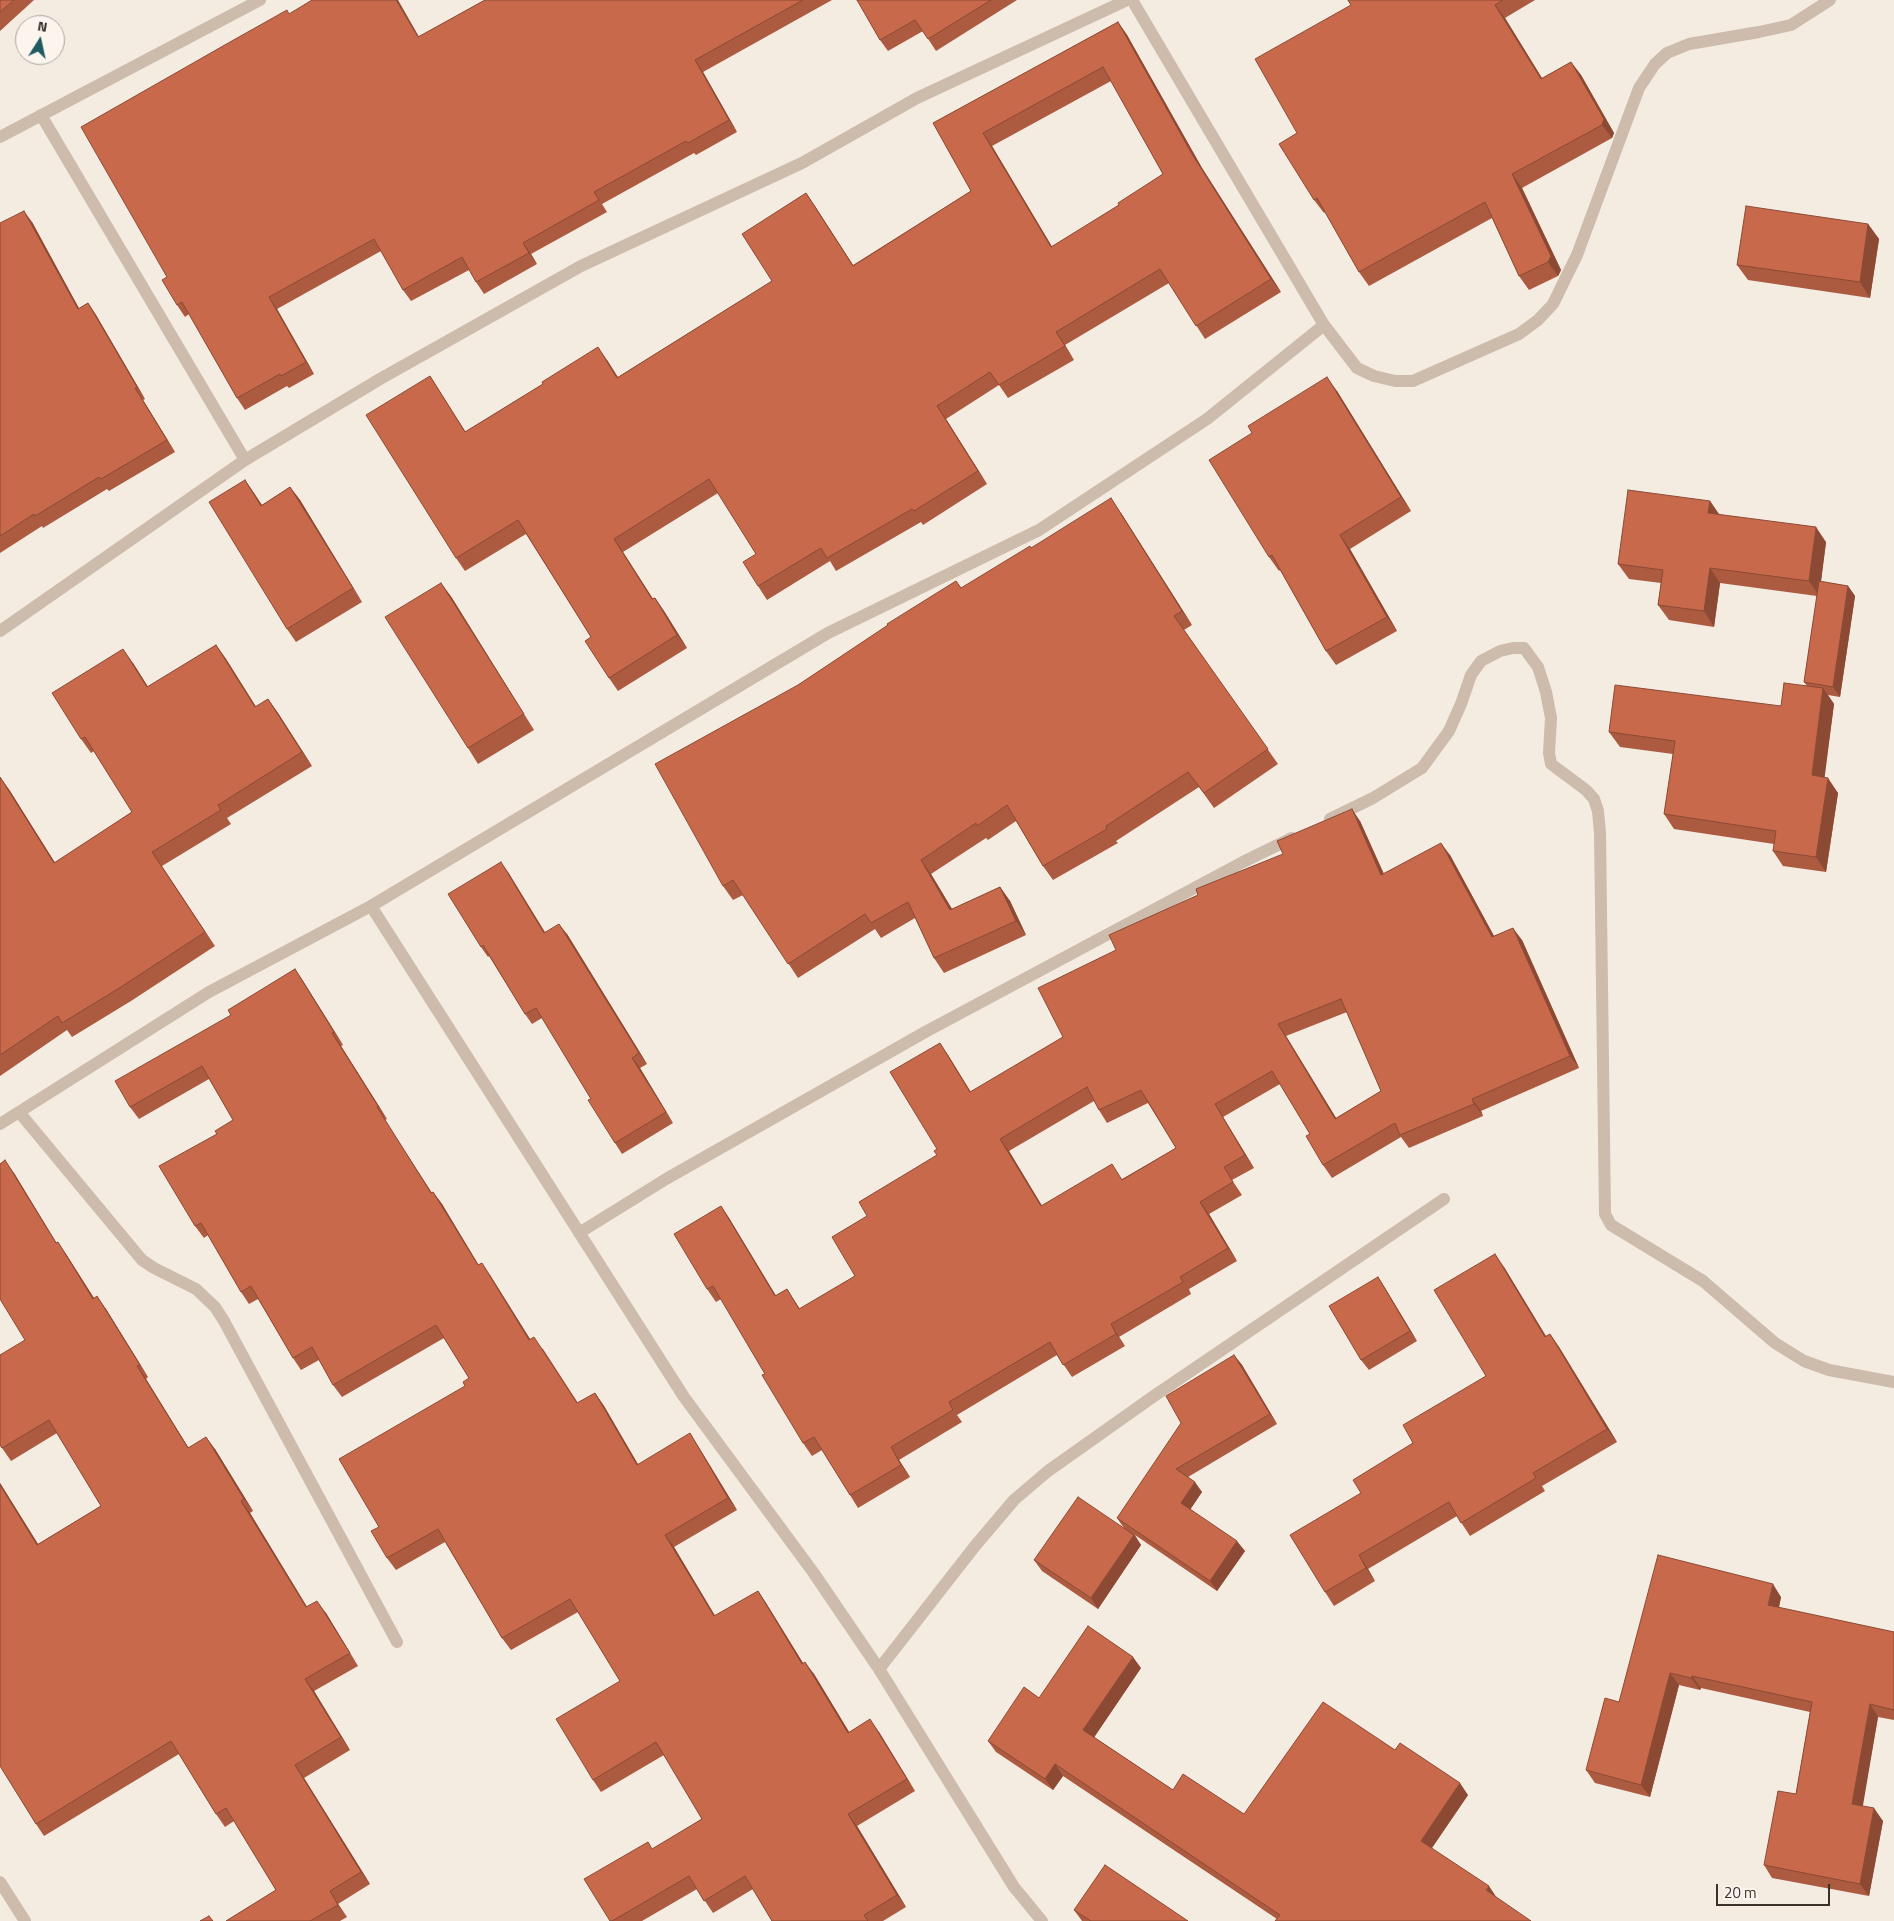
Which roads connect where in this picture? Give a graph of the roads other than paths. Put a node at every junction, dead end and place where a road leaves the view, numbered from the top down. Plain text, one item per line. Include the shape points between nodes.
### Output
1 (260, 0) edge
2 (1127, 0) edge
3 (1132, 0) edge
4 (1830, 0) edge
5 (41, 115) junction
6 (0, 137) edge
7 (1324, 325) junction
8 (245, 460) junction
9 (0, 631) edge
10 (1321, 823) edge
11 (1304, 832) edge
12 (371, 906) junction
13 (19, 1112) junction
14 (0, 1124) edge
15 (1444, 1199) dead end
16 (579, 1233) junction
17 (1894, 1382) edge
18 (397, 1642) dead end
19 (879, 1669) junction
20 (0, 1882) edge
21 (25, 1921) edge
22 (1042, 1921) edge

1 - 5 street
2 - 8 street via 916,98 802,163 581,266 380,379
3 - 7 street
4 - 7 street via 1791,25 1689,44 1667,53 1654,64 1639,88 1577,255 1553,304 1519,334 1428,376 1413,381 1395,381 1357,368
5 - 6 street
5 - 8 street
7 - 12 street via 1207,419 1039,530 828,632
8 - 9 street
10 - 17 street via 1373,798 1422,768 1449,731 1471,675 1482,660 1500,651 1524,648 1538,667 1546,692 1551,718 1551,764 1586,790 1598,811 1605,1214 1611,1225 1702,1281 1775,1344 1804,1361 1830,1370
11 - 16 street via 927,1030 666,1178
12 - 13 street via 209,992
12 - 16 street
13 - 14 street
13 - 18 street via 142,1260 196,1289 215,1307
15 - 19 street via 1048,1471 1014,1500
16 - 19 street via 684,1397 813,1572
19 - 22 street via 1014,1887
20 - 21 street

